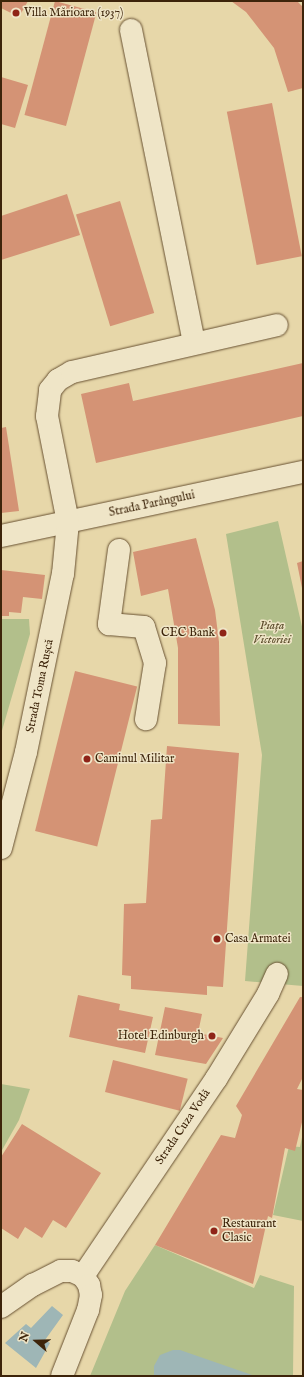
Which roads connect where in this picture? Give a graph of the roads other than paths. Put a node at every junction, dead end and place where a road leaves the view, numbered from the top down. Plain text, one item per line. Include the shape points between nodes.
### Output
1 (131, 30) dead end
2 (277, 325) dead end
3 (194, 343) junction
4 (303, 472) edge
5 (68, 522) junction
6 (1, 536) edge
7 (119, 550) dead end
8 (146, 719) dead end
9 (1, 848) edge
10 (277, 974) dead end
11 (83, 1276) junction
12 (1, 1307) edge
13 (62, 1376) edge

1 - 3 street
2 - 3 street, Strada Toma Rușcă
3 - 5 street, Strada Toma Rușcă via 72,372 58,380 50,390 47,416
4 - 5 street, Strada Parângului
5 - 6 street, Strada Parângului
5 - 9 street, Strada Toma Rușcă via 63,574 51,633 26,752
7 - 8 street via 109,624 144,627 155,663
10 - 11 street, Strada Cuza Vodă via 268,994 216,1079
11 - 12 street via 61,1271 33,1285
11 - 13 street via 89,1285 91,1295 88,1310

